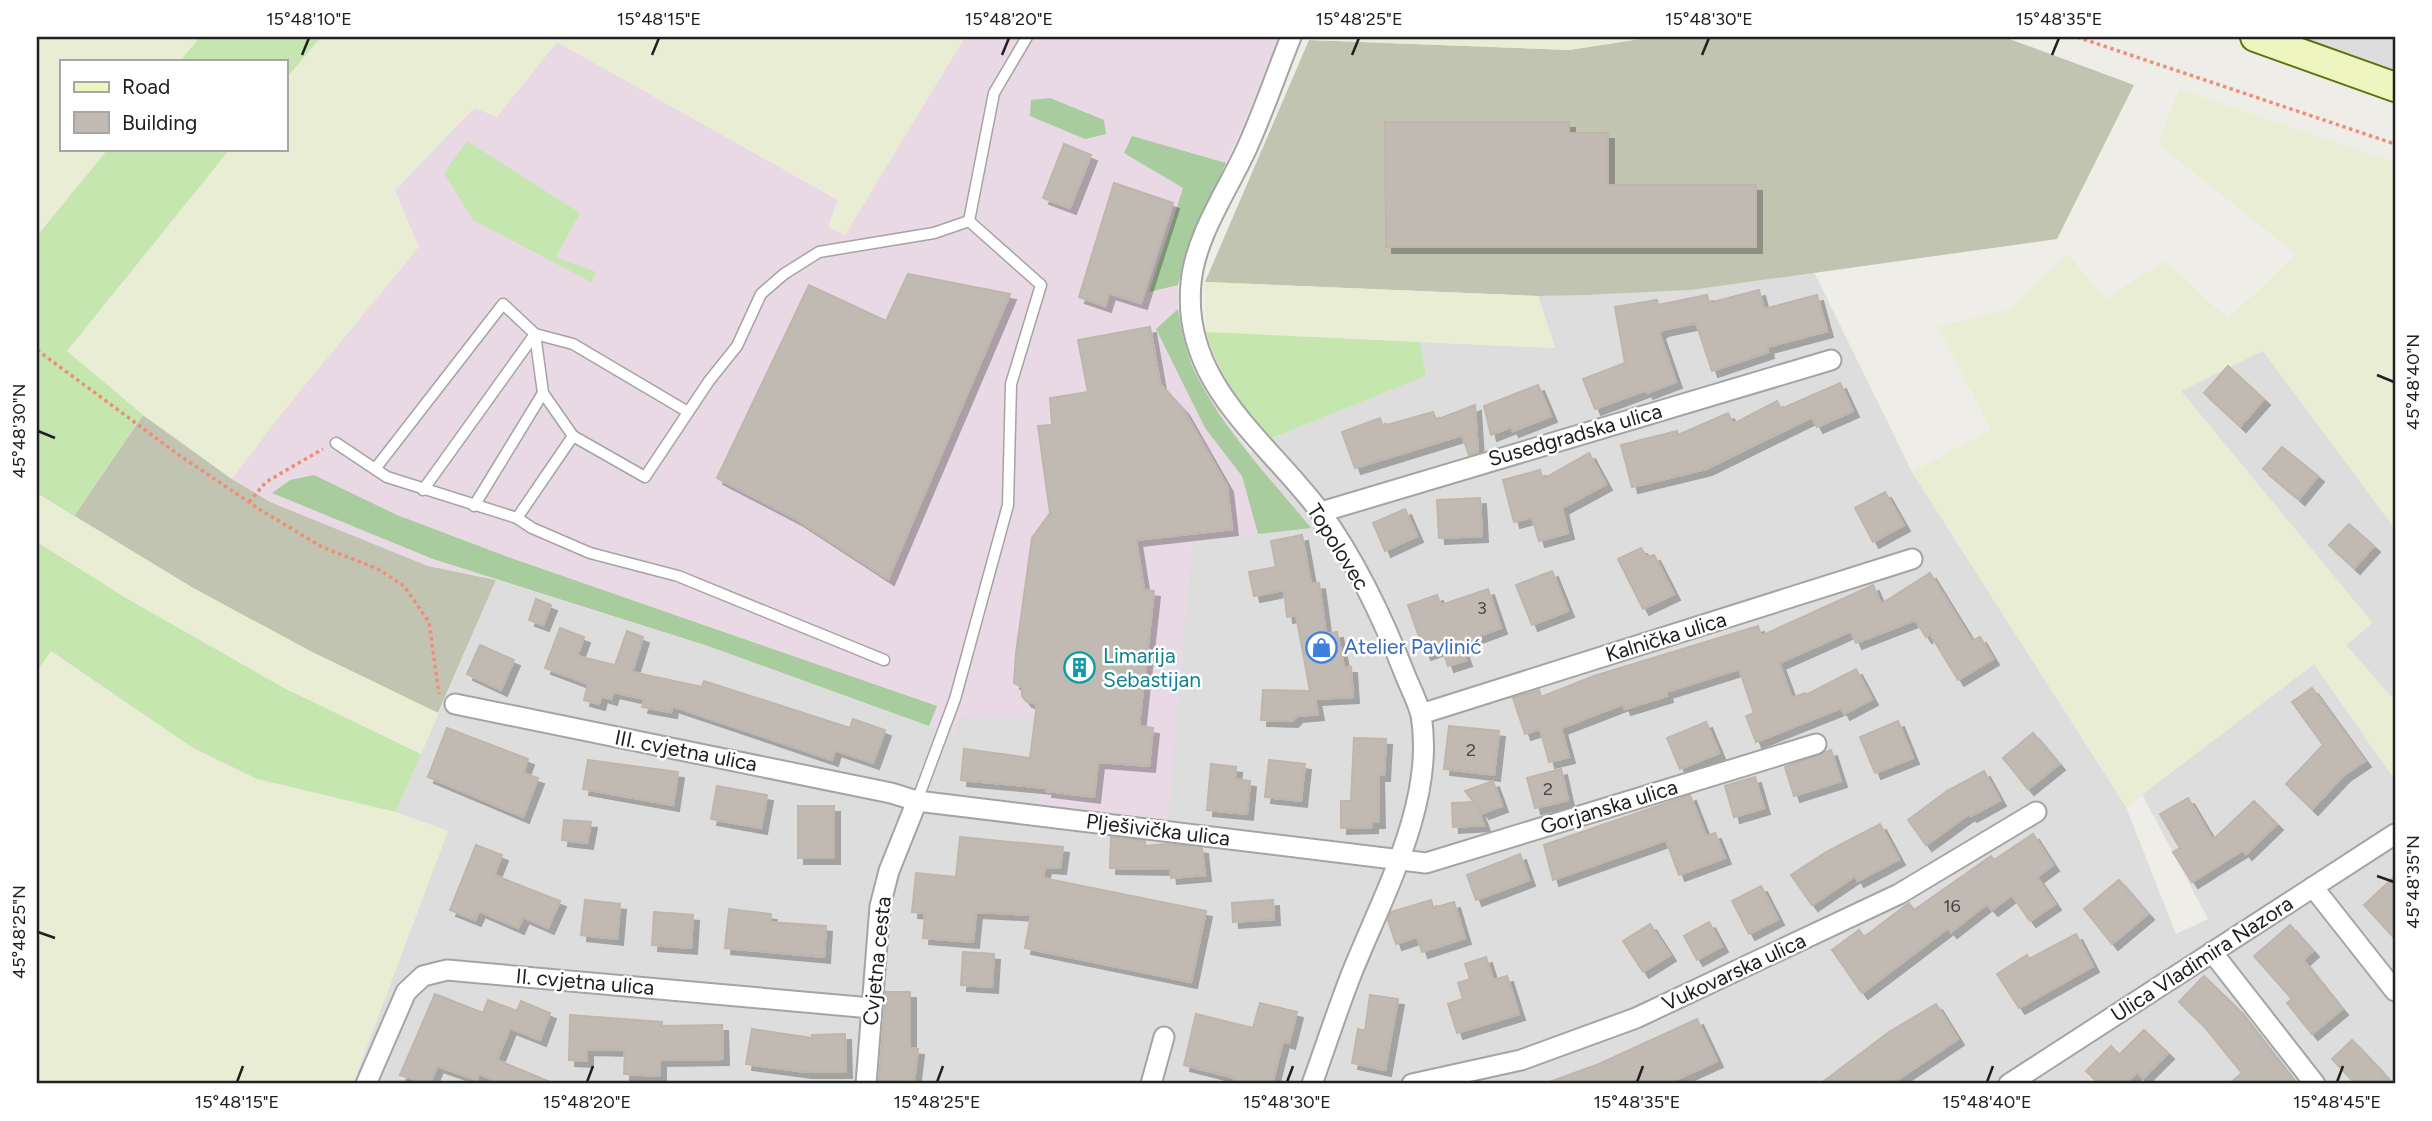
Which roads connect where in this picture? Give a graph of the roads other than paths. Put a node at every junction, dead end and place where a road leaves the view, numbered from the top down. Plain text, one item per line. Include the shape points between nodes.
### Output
1 (1027, 37) edge
2 (1291, 37) edge
3 (2255, 37) edge
4 (2395, 87) edge
5 (969, 221) junction
6 (535, 334) junction
7 (1831, 360) dead end
8 (543, 393) junction
9 (688, 412) junction
10 (573, 436) junction
11 (336, 443) road end
12 (375, 470) junction
13 (423, 490) junction
14 (474, 506) junction
15 (1321, 512) junction
16 (517, 518) junction
17 (1912, 559) dead end
18 (884, 660) dead end
19 (455, 704) road end
20 (1420, 714) junction
21 (1816, 744) dead end
22 (917, 801) junction
23 (2036, 812) dead end
24 (2395, 834) edge
25 (1400, 862) junction
26 (2313, 887) junction
27 (2212, 952) junction
28 (2395, 991) edge
29 (871, 1008) junction
30 (1164, 1037) dead end
31 (2037, 1078) edge
32 (366, 1084) edge
33 (866, 1084) edge
34 (1151, 1084) edge
35 (1312, 1084) edge
36 (1412, 1084) edge
37 (2009, 1084) edge
38 (2315, 1084) edge

1 - 5 lane via 994,93
2 - 15 street, Topolovec via 1199,251 1191,281 1190,312 1205,368 1229,406
3 - 4 main road
5 - 9 lane via 933,233 819,252 784,274 761,294 737,346
5 - 22 lane via 1041,285 1011,384 1008,505 955,699
6 - 8 lane
6 - 9 lane via 573,344
6 - 12 lane via 503,304
6 - 13 lane
7 - 15 street, Susedgradska ulica
8 - 10 lane
8 - 14 lane
9 - 10 lane via 645,477
10 - 16 lane
11 - 12 lane
12 - 13 lane
13 - 14 lane
14 - 16 lane
15 - 20 street, Topolovec via 1389,634
16 - 18 lane via 590,553 678,576
17 - 20 street, Kalnička ulica
19 - 22 street, III. cvjetna ulica
20 - 25 street, Topolovec via 1421,760
21 - 25 street, Gorjanska ulica via 1426,863
22 - 25 street, Plješivička ulica
22 - 29 street, Cvjetna cesta via 880,906
23 - 36 street, Vukovarska ulica via 1899,894 1636,1018 1521,1060
24 - 26 street, Ulica Vladimira Nazora
25 - 35 street, Topolovec via 1351,975
26 - 27 street, Ulica Vladimira Nazora
26 - 28 street
27 - 31 street, Ulica Vladimira Nazora
27 - 38 street
29 - 32 street, II. cvjetna ulica via 447,970 423,976 406,992
29 - 33 street, Cvjetna cesta
30 - 34 street
31 - 37 street, Ulica Vladimira Nazora

